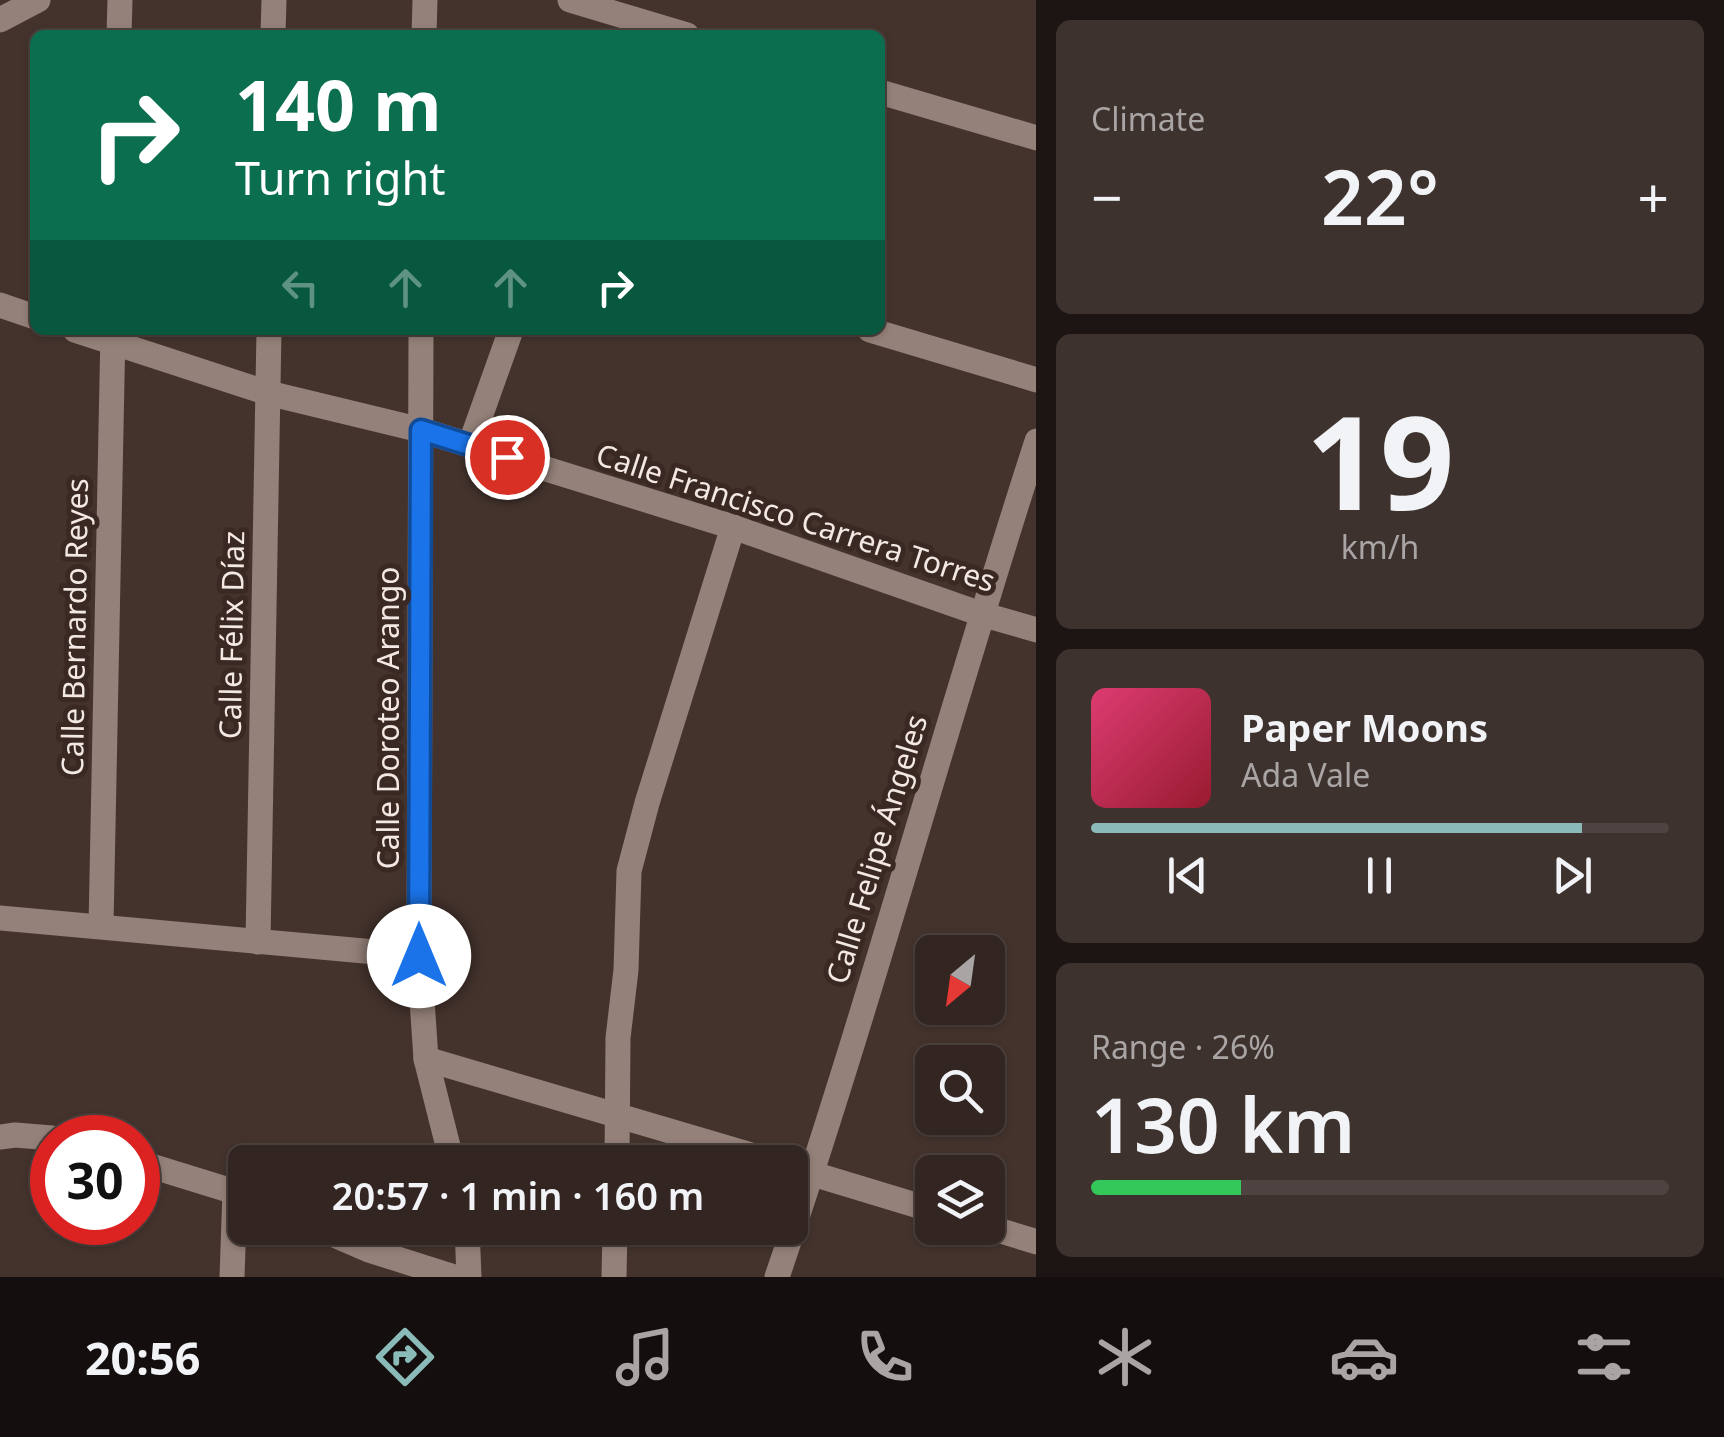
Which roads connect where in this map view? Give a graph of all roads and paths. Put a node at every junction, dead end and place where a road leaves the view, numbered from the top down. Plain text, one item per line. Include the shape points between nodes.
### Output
1 (38, 0) edge
2 (120, 0) edge
3 (274, 0) edge
4 (425, 0) edge
5 (570, 0) edge
6 (611, 16) edge
7 (0, 20) edge
8 (120, 30) edge
9 (273, 30) edge
10 (424, 30) edge
11 (667, 30) edge
12 (885, 93) edge
13 (1036, 138) edge
14 (0, 306) edge
15 (30, 315) edge
16 (268, 335) edge
17 (421, 335) edge
18 (509, 335) edge
19 (885, 335) edge
20 (113, 336) edge
21 (1036, 380) edge
22 (268, 393) junction
23 (421, 430) junction
24 (1036, 440) edge
25 (470, 445) junction
26 (733, 528) junction
27 (981, 614) junction
28 (1036, 630) edge
29 (0, 918) edge
30 (101, 926) junction
31 (258, 942) junction
32 (419, 956) junction
33 (426, 1060) junction
34 (618, 1115) junction
35 (30, 1136) edge
36 (0, 1137) edge
37 (448, 1145) edge
38 (617, 1145) edge
39 (718, 1145) edge
40 (808, 1148) edge
41 (160, 1169) edge
42 (808, 1172) edge
43 (228, 1189) edge
44 (915, 1205) edge
45 (1005, 1232) edge
46 (1036, 1242) edge
47 (235, 1245) edge
48 (357, 1245) edge
49 (468, 1245) edge
50 (615, 1245) edge
51 (784, 1245) edge
52 (232, 1277) edge
53 (454, 1277) edge
54 (469, 1277) edge
55 (614, 1277) edge
56 (777, 1277) edge

1 - 7 street
2 - 8 street
3 - 9 street
4 - 10 street
5 - 6 street
6 - 11 street
12 - 13 street
14 - 15 street
16 - 22 street, Calle Félix Díaz
17 - 23 street, Calle Doroteo Arango
18 - 25 street
19 - 21 street
20 - 22 street, Calle Francisco Carrera Torres
20 - 30 street, Calle Bernardo Reyes
22 - 23 street, Calle Francisco Carrera Torres
22 - 31 street, Calle Félix Díaz
23 - 25 street, Calle Francisco Carrera Torres
23 - 32 street, Calle Doroteo Arango
24 - 27 street, Calle Felipe Ángeles
25 - 26 street, Calle Francisco Carrera Torres
26 - 27 street, Calle Francisco Carrera Torres
26 - 34 street via 629,871
27 - 28 street, Calle Francisco Carrera Torres
27 - 40 street, Calle Felipe Ángeles
29 - 30 street
30 - 31 street
31 - 32 street
32 - 33 street, Calle Doroteo Arango
33 - 34 street
33 - 37 street, Calle Doroteo Arango
34 - 38 street
34 - 39 street
35 - 36 street
41 - 43 street
42 - 44 street
45 - 46 street
47 - 52 street
48 - 53 street
49 - 54 street
50 - 55 street
51 - 56 street, Calle Felipe Ángeles

